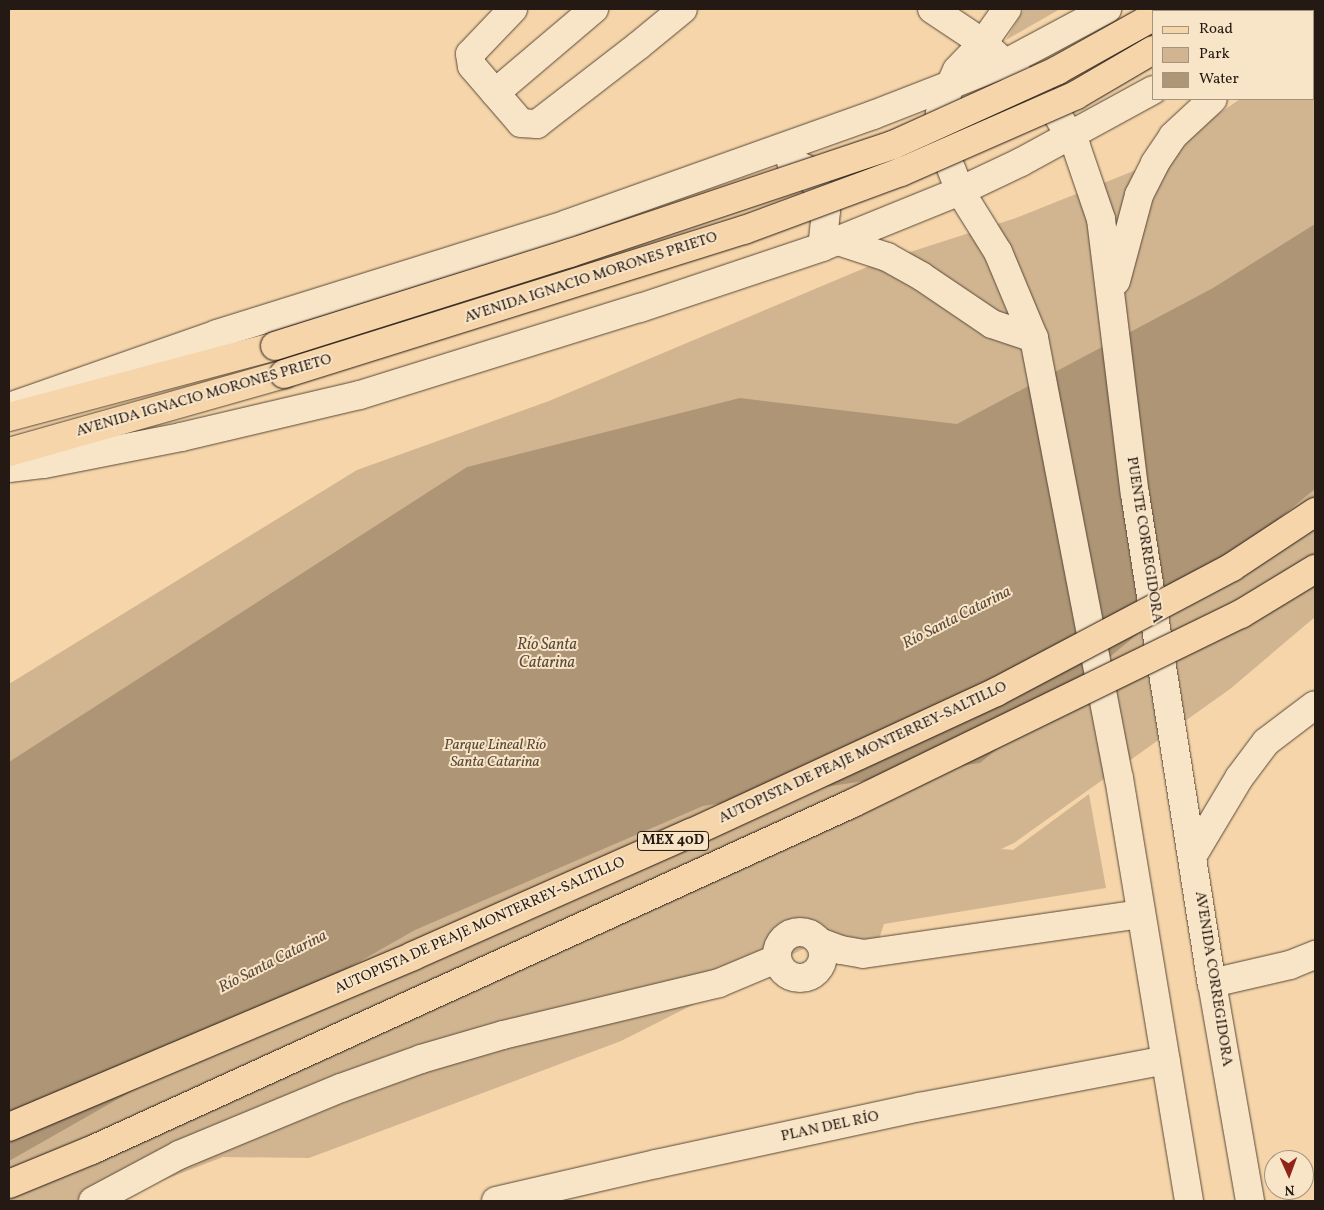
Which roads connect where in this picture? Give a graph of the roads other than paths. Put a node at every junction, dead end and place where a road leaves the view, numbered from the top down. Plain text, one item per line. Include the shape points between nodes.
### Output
1 (513, 9) edge
2 (594, 9) edge
3 (683, 9) edge
4 (932, 9) edge
5 (1008, 9) edge
6 (1107, 9) edge
7 (1146, 9) edge
8 (1152, 18) edge
9 (1152, 30) edge
10 (983, 43) junction
11 (1152, 51) edge
12 (1004, 64) junction
13 (950, 86) junction
14 (1152, 91) edge
15 (495, 93) junction
16 (1212, 100) edge
17 (1069, 136) junction
18 (759, 156) junction
19 (960, 191) junction
20 (830, 244) junction
21 (1112, 295) junction
22 (1034, 338) junction
23 (9, 406) edge
24 (9, 417) edge
25 (9, 452) edge
26 (9, 468) edge
27 (1315, 512) edge
28 (1315, 569) edge
29 (1315, 705) edge
30 (1178, 756) joint
31 (1193, 855) junction
32 (1140, 914) junction
33 (819, 942) junction
34 (1315, 956) edge
35 (776, 959) junction
36 (1212, 982) junction
37 (1166, 1060) junction
38 (9, 1127) edge
39 (9, 1184) edge
40 (93, 1201) edge
41 (496, 1201) edge
42 (1189, 1201) edge
43 (1250, 1201) edge

1 - 15 street via 470,54 472,66
2 - 15 street
3 - 15 street via 537,124 521,123
4 - 10 street
5 - 10 street
6 - 12 street
7 - 9 street
8 - 24 main road, AVENIDA IGNACIO MORONES PRIETO, bridge via 1058,70 893,145 570,253 275,346
10 - 12 street
10 - 13 street via 958,70
11 - 25 main road, AVENIDA IGNACIO MORONES PRIETO, bridge via 1076,95 901,172 744,230 284,374
12 - 13 street
12 - 17 street via 1046,101
13 - 18 street
13 - 19 street via 940,114 945,153
14 - 17 street, AVENIDA IGNACIO MORONES PRIETO
16 - 21 street via 1173,136 1155,163 1139,195
17 - 19 street, AVENIDA IGNACIO MORONES PRIETO
17 - 21 street via 1076,146 1101,219
18 - 20 street via 806,169 823,196
18 - 23 street via 567,224 217,334
19 - 20 street, AVENIDA IGNACIO MORONES PRIETO
19 - 22 street via 998,252
20 - 22 street via 886,257 992,324
20 - 26 street, AVENIDA IGNACIO MORONES PRIETO via 360,396 181,437
21 - 30 street, PUENTE CORREGIDORA, bridge via 1135,494
22 - 32 street, bridge via 1119,778
27 - 38 main road, AUTOPISTA DE PEAJE MONTERREY-SALTILLO / MEX 40D, bridge via 1232,567 996,692 691,833 431,948
28 - 39 main road, MEX 40D, bridge via 1241,614 853,803 92,1150
29 - 31 street via 1266,742 1239,778
30 - 31 street, AVENIDA CORREGIDORA
31 - 36 street, AVENIDA CORREGIDORA
32 - 33 street via 863,954
32 - 37 street
33 - 35 street via 812,935 791,933 782,939
33 - 35 street via 823,951 822,962 808,977 788,975
34 - 36 street via 1290,965
35 - 40 street via 719,982 503,1035 421,1059 179,1155
36 - 43 street, AVENIDA CORREGIDORA
37 - 41 street, PLAN DEL RÍO via 920,1107
37 - 42 street

